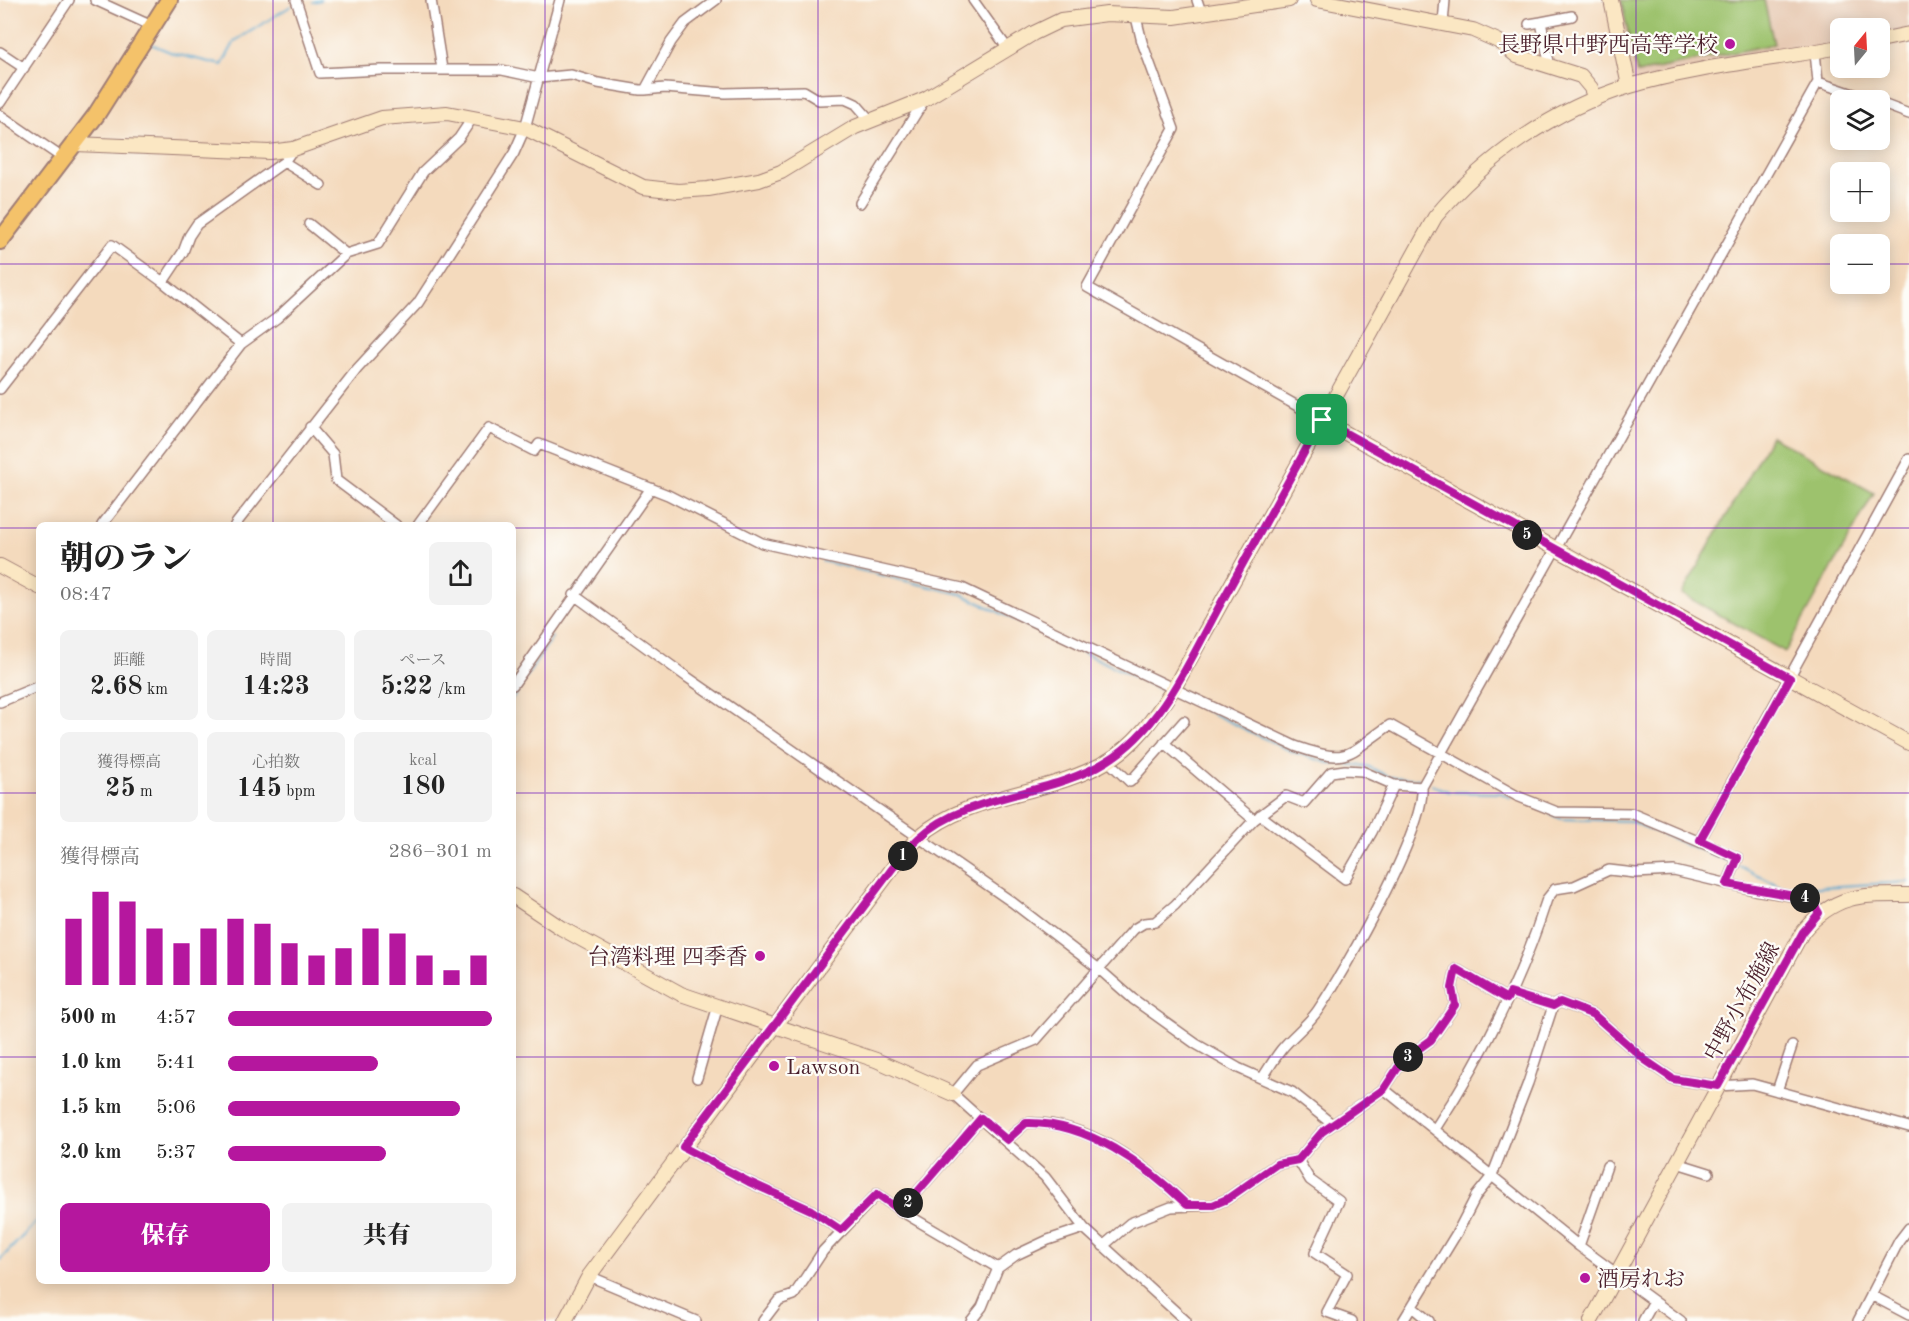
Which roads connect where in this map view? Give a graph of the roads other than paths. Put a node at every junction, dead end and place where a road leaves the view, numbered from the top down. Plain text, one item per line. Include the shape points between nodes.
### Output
1 (69, 0) edge
2 (95, 0) edge
3 (169, 0) edge
4 (296, 0) edge
5 (431, 0) edge
6 (560, 0) edge
7 (716, 0) edge
8 (973, 0) edge
9 (1289, 0) edge
10 (1317, 0) edge
11 (1445, 0) edge
12 (1611, 0) edge
13 (1199, 6) edge
14 (1135, 14) junction
15 (1572, 16) dead end
16 (1541, 22) junction
17 (1443, 23) junction
18 (1529, 24) dead end
19 (152, 26) junction
20 (1909, 34) edge
21 (1890, 38) edge
22 (1008, 48) junction
23 (1830, 49) edge
24 (0, 52) edge
25 (1815, 52) junction
26 (24, 68) junction
27 (1550, 68) junction
28 (442, 69) junction
29 (539, 78) junction
30 (1818, 82) junction
31 (1629, 87) junction
32 (645, 90) junction
33 (1842, 90) edge
34 (924, 99) junction
35 (1594, 100) junction
36 (0, 103) edge
37 (1890, 107) edge
38 (1909, 114) edge
39 (0, 115) edge
40 (473, 117) junction
41 (871, 121) junction
42 (525, 129) junction
43 (75, 144) junction
44 (293, 149) junction
45 (64, 159) junction
46 (284, 162) junction
47 (321, 184) dead end
48 (860, 203) dead end
49 (309, 224) dead end
50 (0, 241) edge
51 (346, 254) junction
52 (163, 282) junction
53 (241, 344) junction
54 (0, 389) edge
55 (1322, 420) junction
56 (310, 427) junction
57 (1909, 459) edge
58 (651, 488) junction
59 (104, 522) edge
60 (237, 522) edge
61 (392, 522) edge
62 (420, 522) edge
63 (1557, 551) junction
64 (0, 566) edge
65 (36, 585) edge
66 (574, 595) junction
67 (1790, 678) junction
68 (516, 681) edge
69 (36, 687) edge
70 (1174, 688) junction
71 (0, 702) edge
72 (1184, 721) dead end
73 (1164, 743) junction
74 (1909, 743) edge
75 (1441, 754) junction
76 (1108, 761) junction
77 (1394, 785) junction
78 (1422, 787) junction
79 (1257, 818) junction
80 (919, 837) junction
81 (1700, 840) junction
82 (1727, 884) junction
83 (1909, 895) edge
84 (516, 898) edge
85 (1819, 913) junction
86 (1099, 969) junction
87 (1509, 996) junction
88 (1553, 1006) junction
89 (717, 1008) junction
90 (774, 1025) junction
91 (1792, 1046) dead end
92 (1263, 1077) junction
93 (697, 1078) dead end
94 (1718, 1086) junction
95 (1384, 1089) junction
96 (1777, 1091) junction
97 (952, 1094) junction
98 (981, 1118) junction
99 (1332, 1124) junction
100 (1909, 1127) edge
101 (1435, 1129) junction
102 (1007, 1140) junction
103 (683, 1147) junction
104 (1298, 1160) junction
105 (1677, 1163) junction
106 (1607, 1166) dead end
107 (1710, 1173) dead end
108 (1492, 1176) junction
109 (1187, 1205) junction
110 (901, 1211) junction
111 (1084, 1228) junction
112 (1909, 1228) edge
113 (841, 1230) junction
114 (1103, 1246) junction
115 (1579, 1246) junction
116 (998, 1268) junction
117 (1616, 1275) junction
118 (589, 1276) junction
119 (1871, 1295) junction
120 (1654, 1301) junction
121 (1412, 1307) junction
122 (1909, 1314) edge
123 (565, 1321) edge
124 (696, 1321) edge
125 (763, 1321) edge
126 (971, 1321) edge
127 (1186, 1321) edge
128 (1352, 1321) edge
129 (1403, 1321) edge
130 (1430, 1321) edge
131 (1591, 1321) edge
132 (1643, 1321) edge
133 (1681, 1321) edge
134 (1858, 1321) edge

1 - 26 street
2 - 19 street
3 - 19 highway
4 - 28 street via 320,73
5 - 28 street
6 - 29 street
7 - 32 street via 685,23
8 - 22 street
9 - 13 street
10 - 17 street
11 - 17 street
12 - 31 street
13 - 14 street via 1174,17
14 - 22 street via 1061,20
14 - 55 street via 1174,129 1087,287
15 - 16 street
16 - 18 street
16 - 27 street
17 - 27 street via 1473,30 1498,41 1517,56
19 - 43 highway
20 - 21 street
22 - 34 street
23 - 25 street
24 - 26 street
25 - 30 street
25 - 31 street
26 - 36 street
27 - 35 street via 1581,76 1591,88
28 - 29 street via 502,70
29 - 32 street via 571,75
29 - 42 street
30 - 33 street
30 - 63 street
31 - 35 street
32 - 41 street via 804,91 819,100 845,99 856,104
34 - 41 street
34 - 48 street
35 - 55 street via 1532,132 1496,158 1435,217
37 - 38 street
39 - 45 street
40 - 42 street
40 - 44 street via 447,113 382,118
40 - 51 street via 459,138 423,172 378,243
41 - 42 street via 781,172 759,180 678,191 629,182
42 - 56 street via 514,153 418,303
43 - 44 street via 269,152
43 - 45 highway
44 - 46 street
45 - 50 highway
46 - 47 street
46 - 52 street via 197,224
49 - 51 street
51 - 53 street via 276,318
52 - 53 street
52 - 54 street via 112,245
53 - 59 street
55 - 63 street
55 - 70 street
56 - 60 street
56 - 61 street via 333,454 336,480
57 - 67 street
58 - 62 street via 539,444 534,451 489,428
58 - 66 street
58 - 70 street via 762,543 962,588
63 - 67 street
63 - 75 street
64 - 65 street
66 - 68 street
66 - 80 street
67 - 74 street
67 - 81 street
69 - 71 street
70 - 75 street via 1295,746 1329,758 1345,757 1390,725
70 - 76 street via 1138,737
72 - 73 street
73 - 76 street via 1130,782
73 - 79 street
75 - 78 street
75 - 81 street via 1517,796 1557,812 1631,813
76 - 80 street via 1073,778 998,798 948,819
77 - 78 street
77 - 79 street via 1362,771 1331,772 1304,803 1286,796
77 - 79 street via 1345,879
78 - 92 street via 1423,799 1398,865 1374,913 1317,1012 1281,1050
79 - 86 street via 1175,905 1155,922 1134,929
80 - 86 street
80 - 90 street
81 - 82 street via 1738,858
82 - 85 street via 1811,899
82 - 87 street via 1674,871 1609,870 1574,886 1554,888
83 - 85 street, 中野小布施線 via 1850,899
84 - 89 street via 639,973
85 - 94 street, 中野小布施線 via 1803,932
86 - 92 street via 1196,1044
86 - 97 street via 1036,1040 976,1065
87 - 88 street
87 - 95 street via 1456,969 1452,988 1455,1005 1431,1040 1403,1060
87 - 101 street via 1480,1056
88 - 94 street via 1560,1002 1594,1015 1673,1079
88 - 108 street
89 - 90 street
89 - 93 street
90 - 97 street via 876,1060
90 - 103 street
91 - 96 street
92 - 99 street via 1292,1092
94 - 96 street via 1752,1084
94 - 105 street, 中野小布施線
95 - 99 street
95 - 101 street
96 - 100 street
97 - 98 street
98 - 102 street
98 - 110 street
99 - 104 street
101 - 108 street
102 - 109 street via 1026,1123 1079,1132 1162,1182
102 - 111 street via 1046,1177
103 - 113 street via 811,1210
103 - 118 street
104 - 109 street via 1277,1164 1213,1205
104 - 128 street via 1310,1180 1339,1201 1315,1253 1347,1274 1327,1312
105 - 107 street
105 - 117 street, 中野小布施線
106 - 115 street
108 - 115 street
108 - 121 street via 1476,1196
109 - 114 street via 1130,1223
110 - 113 street via 877,1194
110 - 116 street
111 - 114 street
111 - 116 street via 1048,1240
112 - 119 street
113 - 125 street via 794,1295 779,1300
114 - 127 street
115 - 117 street
116 - 126 street via 982,1307
117 - 120 street
117 - 131 street, 中野小布施線
118 - 123 street
118 - 124 street
119 - 122 street
119 - 134 street
120 - 132 street
120 - 133 street
121 - 129 street
121 - 130 street

